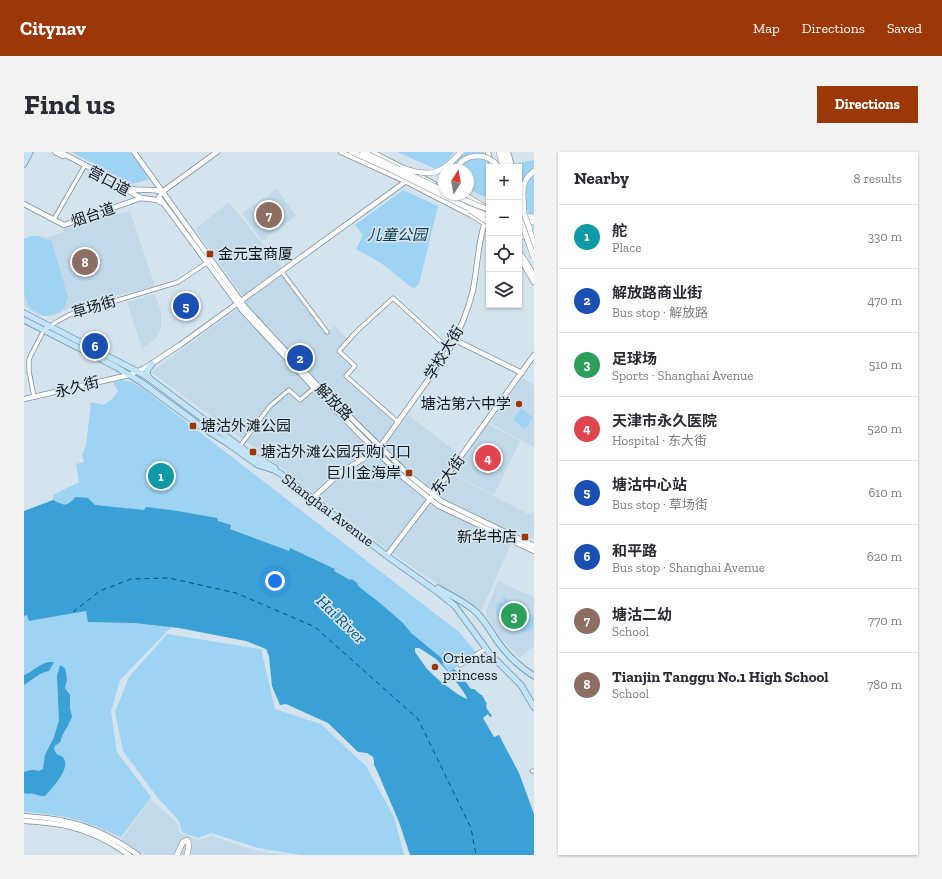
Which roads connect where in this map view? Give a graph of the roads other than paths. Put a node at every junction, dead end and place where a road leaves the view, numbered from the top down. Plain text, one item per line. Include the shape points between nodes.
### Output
1 (30, 152) edge
2 (55, 152) edge
3 (60, 152) edge
4 (134, 152) edge
5 (217, 152) edge
6 (341, 152) edge
7 (352, 152) edge
8 (363, 152) edge
9 (372, 152) edge
10 (461, 152) edge
11 (488, 152) edge
12 (499, 152) edge
13 (503, 152) edge
14 (508, 152) edge
15 (385, 162) junction
16 (24, 164) edge
17 (459, 164) edge
18 (491, 164) edge
19 (496, 164) edge
20 (503, 164) edge
21 (507, 164) edge
22 (511, 164) edge
23 (84, 166) junction
24 (534, 171) edge
25 (416, 174) junction
26 (405, 182) junction
27 (438, 187) edge
28 (438, 187) edge
29 (149, 190) junction
30 (162, 192) junction
31 (159, 197) junction
32 (142, 198) junction
33 (149, 199) junction
34 (465, 200) edge
35 (473, 200) edge
36 (24, 204) edge
37 (165, 205) junction
38 (466, 207) junction
39 (522, 208) edge
40 (486, 211) edge
41 (486, 211) edge
42 (486, 212) edge
43 (534, 216) edge
44 (54, 220) junction
45 (527, 221) edge
46 (486, 223) edge
47 (486, 223) edge
48 (486, 229) edge
49 (522, 236) edge
50 (534, 237) edge
51 (534, 245) edge
52 (522, 256) edge
53 (534, 258) edge
54 (209, 261) junction
55 (522, 262) edge
56 (282, 272) junction
57 (534, 276) edge
58 (534, 282) edge
59 (237, 302) junction
60 (24, 313) edge
61 (24, 320) edge
62 (49, 326) junction
63 (44, 330) junction
64 (327, 332) dead end
65 (455, 340) junction
66 (450, 349) junction
67 (534, 355) edge
68 (152, 364) junction
69 (137, 371) junction
70 (522, 373) junction
71 (129, 374) junction
72 (152, 380) junction
73 (314, 388) junction
74 (34, 397) junction
75 (24, 399) edge
76 (398, 422) junction
77 (240, 446) junction
78 (380, 447) junction
79 (375, 450) junction
80 (314, 497) junction
81 (431, 497) junction
82 (534, 546) edge
83 (534, 551) edge
84 (388, 554) junction
85 (485, 649) junction
86 (460, 665) dead end
87 (534, 676) edge
88 (534, 707) edge
89 (24, 816) edge
90 (24, 820) edge
91 (129, 855) edge
92 (138, 855) edge
93 (177, 855) edge
94 (187, 855) edge

1 - 16 main road
2 - 23 street, 营口道
3 - 23 street, 营口道
4 - 30 street, 解放路
5 - 30 street
6 - 26 street
7 - 38 main road, bridge
8 - 15 main road, bridge
9 - 25 street
10 - 15 main road, bridge via 447,166 431,173 422,174
11 - 18 street
12 - 20 main road
13 - 21 main road
14 - 22 street
15 - 27 main road, bridge
17 - 19 main road, bridge via 472,154 489,156
23 - 29 street, 营口道 via 131,188
23 - 32 street, 营口道
23 - 44 street
24 - 45 main road via 527,177 523,187
25 - 26 street
25 - 28 street
26 - 46 street
26 - 56 street
29 - 30 street, 营口道
29 - 32 street via 144,192
30 - 31 street
30 - 54 street, 解放路
31 - 33 street
31 - 37 street, 解放路
32 - 33 street
32 - 44 street, 烟台道 via 64,225
33 - 37 street
34 - 40 main road, bridge
35 - 41 main road, bridge
36 - 44 street, 烟台道
37 - 54 street, 解放路
38 - 42 main road, bridge
38 - 47 main road, bridge
39 - 45 main road
43 - 45 main road
45 - 50 main road
45 - 51 main road
45 - 53 main road, bridge
48 - 65 street, 学校大街 via 467,313
49 - 51 street
52 - 57 main road
54 - 59 street, 解放路
54 - 59 street, 解放路 via 233,291
54 - 62 street, 草场街 via 178,282 69,315
55 - 58 street
56 - 59 street
56 - 64 street
59 - 68 street, 永久街
59 - 73 street, 解放路
59 - 78 street, 解放路
60 - 62 main road, Shanghai Avenue
61 - 63 main road, Shanghai Avenue
62 - 63 street, 草场街
62 - 69 main road, Shanghai Avenue
63 - 71 main road, Shanghai Avenue
63 - 74 street, 草场街 via 29,360 28,371
65 - 66 street, 学校大街
65 - 70 street
66 - 76 street, 学校大街
66 - 76 street via 393,298 339,351 355,366 346,376
67 - 70 street, 东大街
68 - 69 street, 永久街
68 - 72 main road via 147,372
69 - 71 street, 永久街
69 - 72 main road, Shanghai Avenue
70 - 81 street, 东大街
71 - 74 street, 永久街
71 - 85 main road, Shanghai Avenue via 203,428 258,464 281,474 447,599 459,610
72 - 77 main road, Shanghai Avenue
73 - 77 street via 300,400 289,390 270,406
73 - 79 street, 解放路
74 - 75 street, 永久街
76 - 78 street, 学校大街
77 - 80 main road, Shanghai Avenue via 257,459 282,472
78 - 79 street, 学校大街
78 - 81 street, 解放路
79 - 80 street, 学校大街 via 339,474
79 - 81 street, 解放路 via 404,478
80 - 84 main road, Shanghai Avenue
81 - 82 street, 解放路
81 - 83 street, 解放路 via 439,506
81 - 84 street, 东大街
84 - 87 main road, Shanghai Avenue via 471,608 481,617 509,656
85 - 86 street
85 - 88 main road, Shanghai Avenue via 517,680
89 - 92 street via 77,824 109,837
90 - 91 street via 68,826 108,842
93 - 94 main road via 183,842 187,840

